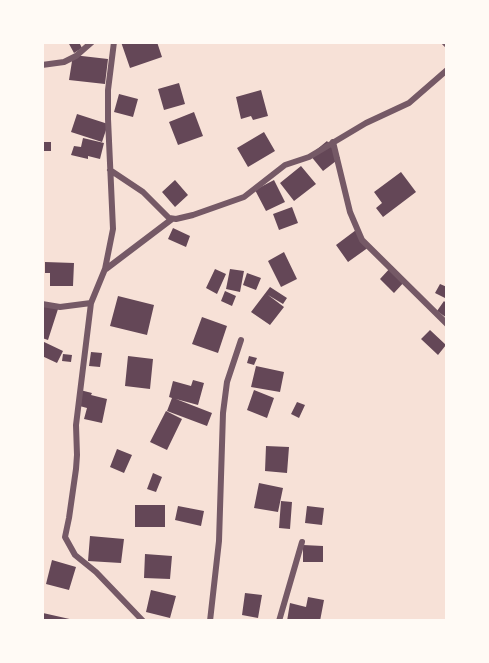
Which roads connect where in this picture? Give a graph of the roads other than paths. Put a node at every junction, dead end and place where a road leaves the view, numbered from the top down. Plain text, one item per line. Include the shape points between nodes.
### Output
1 (92, 42) edge
2 (114, 42) edge
3 (42, 65) edge
4 (447, 70) edge
5 (333, 142) junction
6 (110, 170) junction
7 (172, 219) junction
8 (105, 269) junction
9 (91, 303) junction
10 (42, 304) edge
11 (447, 324) edge
12 (241, 340) dead end
13 (302, 542) dead end
14 (137, 618) edge
15 (143, 621) edge
16 (210, 621) edge
17 (279, 621) edge

1 - 3 street via 64,62
2 - 6 street via 108,90
4 - 5 street via 409,103
5 - 7 street via 309,157 285,165 244,196
5 - 11 street via 350,212 362,240
6 - 7 street via 143,192
6 - 8 street via 113,229
7 - 8 street
8 - 9 street
9 - 10 street via 60,307
9 - 14 street via 75,425 76,469 64,537 75,555 96,572
12 - 16 street via 227,382 223,414 219,542
13 - 17 street
14 - 15 street

